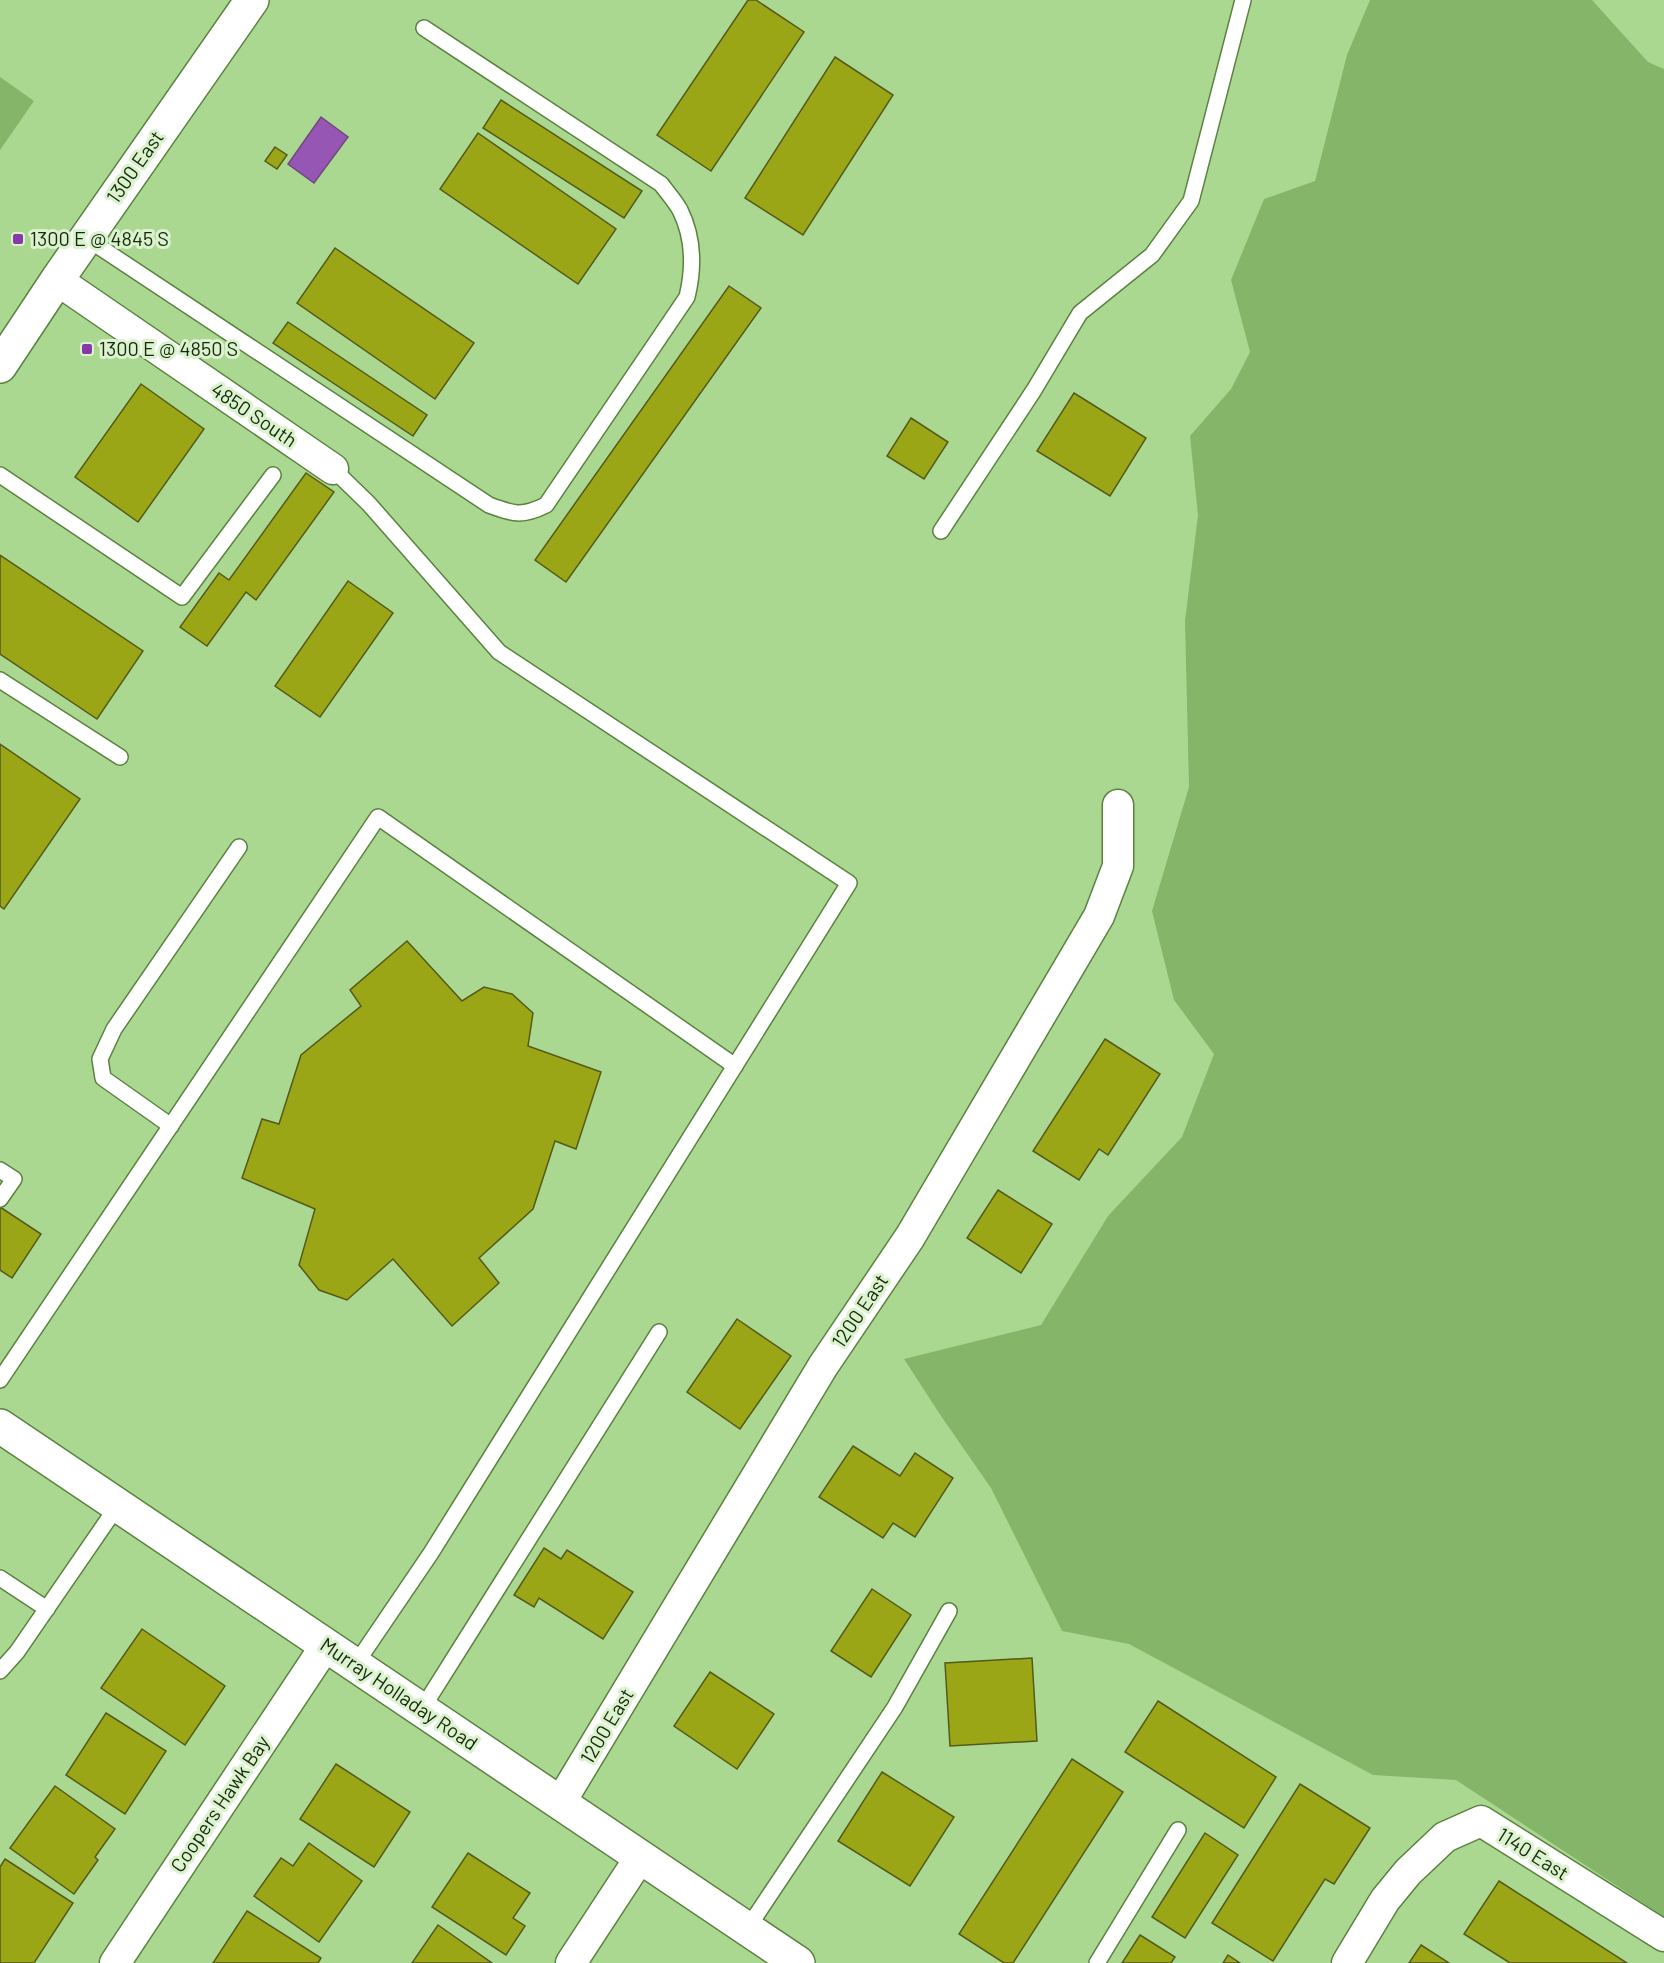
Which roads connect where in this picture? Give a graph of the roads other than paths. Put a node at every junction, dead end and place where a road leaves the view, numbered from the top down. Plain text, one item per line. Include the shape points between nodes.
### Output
1 (252, 0) edge
2 (1243, 0) edge
3 (424, 28) dead end
4 (86, 238) junction
5 (57, 280) junction
6 (0, 366) edge
7 (333, 469) joint
8 (0, 475) edge
9 (273, 475) dead end
10 (940, 531) dead end
11 (0, 680) edge
12 (120, 757) dead end
13 (1118, 806) dead end
14 (239, 847) dead end
15 (735, 1066) junction
16 (171, 1126) junction
17 (0, 1170) edge
18 (0, 1199) edge
19 (659, 1332) dead end
20 (0, 1380) edge
21 (0, 1426) edge
22 (118, 1505) junction
23 (0, 1578) edge
24 (47, 1609) junction
25 (949, 1611) dead end
26 (326, 1645) junction
27 (355, 1665) junction
28 (0, 1671) edge
29 (422, 1709) junction
30 (560, 1803) junction
31 (1178, 1830) dead end
32 (641, 1856) junction
33 (747, 1929) junction
34 (1664, 1936) edge
35 (115, 1963) edge
36 (571, 1963) edge
37 (798, 1963) edge
38 (1097, 1963) edge
39 (1347, 1963) edge

1 - 4 main road, 1300 East
2 - 10 lane via 1191,201 1152,255 1080,313
3 - 4 lane via 661,184 680,210 691,241 693,273 687,297 546,505 530,513 511,514 489,505
4 - 5 main road, 1300 East
5 - 6 main road, 1300 East
5 - 7 street, 4850 South
7 - 15 lane via 369,504 499,652 849,883
8 - 9 lane via 182,597
11 - 12 lane
13 - 30 street, 1200 East via 1118,866 1099,916 910,1237 823,1366
14 - 16 lane via 114,1029 100,1059 103,1077
15 - 16 lane via 378,818
15 - 27 lane via 430,1553
16 - 20 lane
17 - 18 lane via 14,1179
19 - 29 lane
21 - 22 main road, Murray Holladay Road
22 - 24 lane
22 - 26 main road, Murray Holladay Road
23 - 24 lane
24 - 28 lane
25 - 33 lane via 895,1707
26 - 27 main road, Murray Holladay Road
26 - 35 street, Coopers Hawk Bay
27 - 29 main road, Murray Holladay Road
29 - 30 main road, Murray Holladay Road
30 - 32 main road, Murray Holladay Road
31 - 38 lane
32 - 33 main road, Murray Holladay Road
32 - 36 street
33 - 37 main road, Murray Holladay Road
34 - 39 street, 1140 East via 1481,1821 1445,1837 1408,1872 1385,1900

